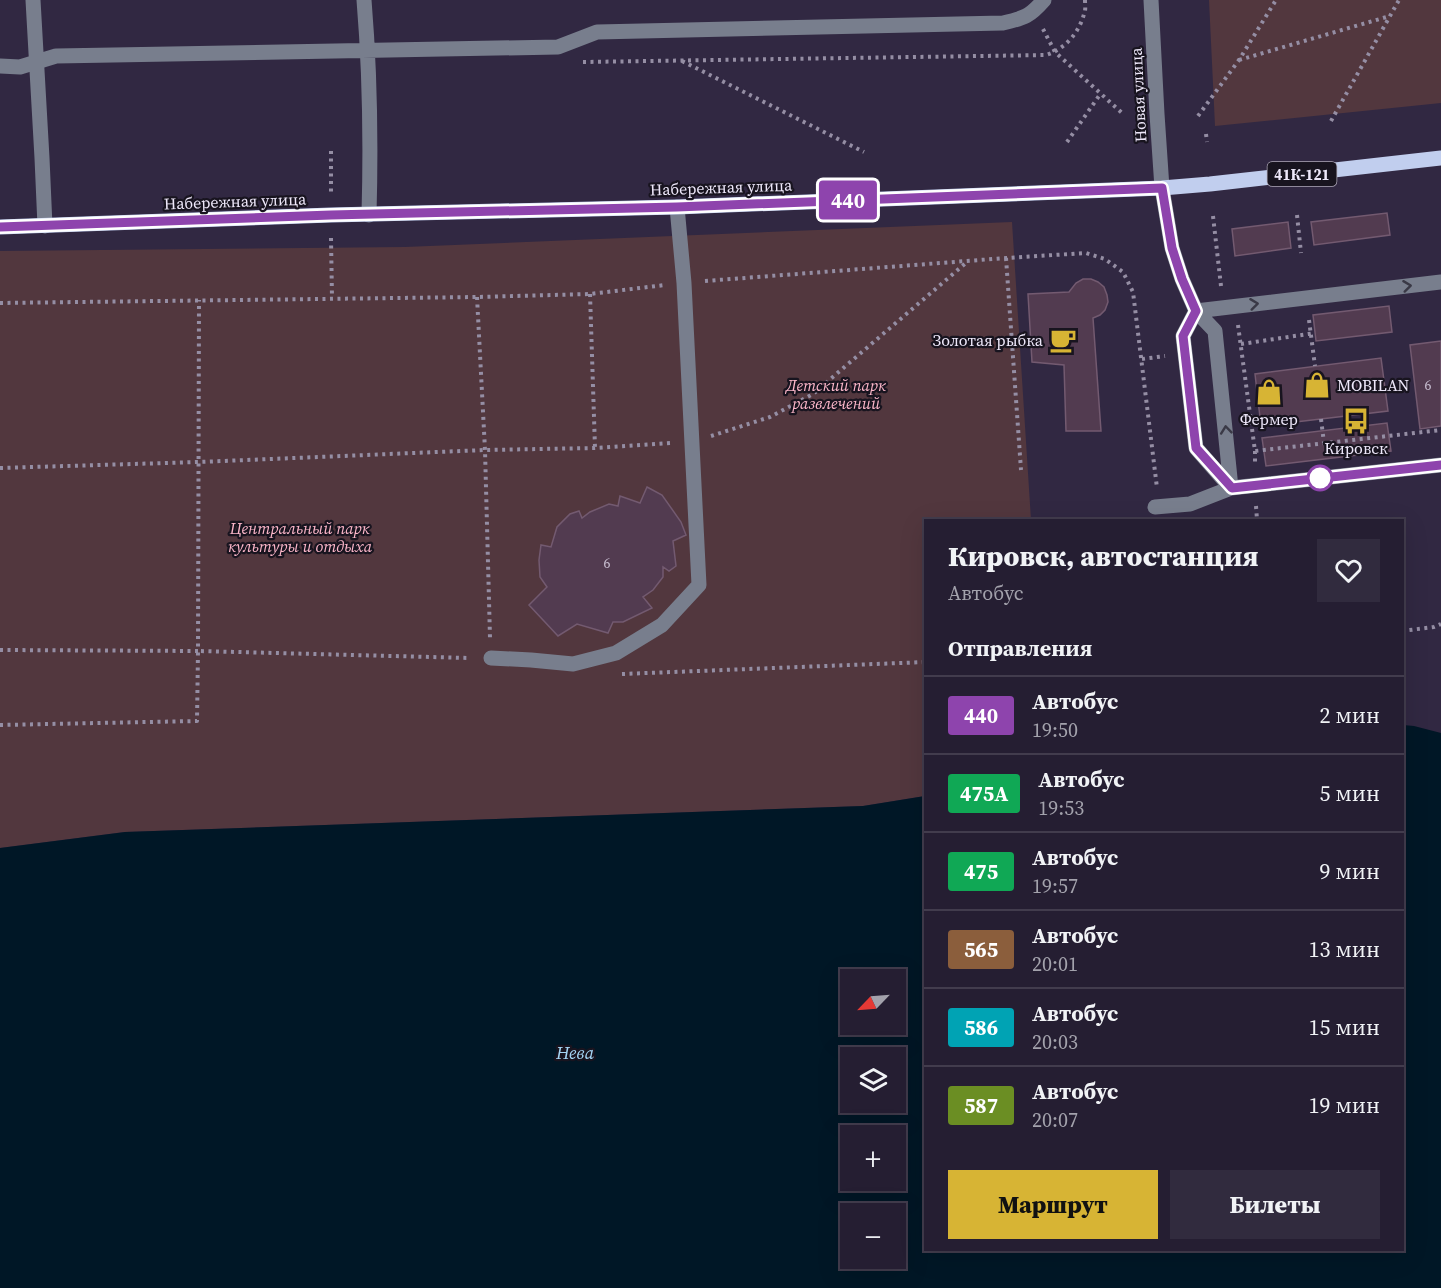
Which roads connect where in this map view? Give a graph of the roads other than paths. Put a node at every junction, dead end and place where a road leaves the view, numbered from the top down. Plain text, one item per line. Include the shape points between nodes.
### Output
1 (33, 0) edge
2 (364, 0) edge
3 (1044, 0) edge
4 (1151, 0) edge
5 (369, 51) junction
6 (37, 63) junction
7 (0, 66) edge
8 (1441, 158) edge
9 (1162, 188) junction
10 (677, 207) junction
11 (369, 215) junction
12 (45, 226) junction
13 (0, 227) edge
14 (1441, 282) edge
15 (1196, 311) junction
16 (1441, 465) edge
17 (1232, 488) junction
18 (1155, 507) dead end
19 (491, 658) road end

1 - 6 street
2 - 5 street
3 - 5 street via 1033,13 1003,23 597,32 558,46
4 - 9 street, Новая улица
5 - 6 street via 56,57
5 - 11 street
6 - 7 street via 20,68
6 - 12 street
8 - 9 main road, Набережная улица / 41К-121
9 - 10 main road, Набережная улица / 41К-121
9 - 15 street, Новая улица via 1172,248
10 - 11 main road, Набережная улица / 41К-121
10 - 19 street via 699,585 662,625 616,653 573,664
11 - 12 main road, Набережная улица / 41К-121
12 - 13 main road, Набережная улица / 41К-121
15 -> 14 street
17 -> 15 street, Новая улица via 1215,331
15 - 17 street via 1183,336 1196,448
16 - 17 street
17 - 18 street via 1190,504

